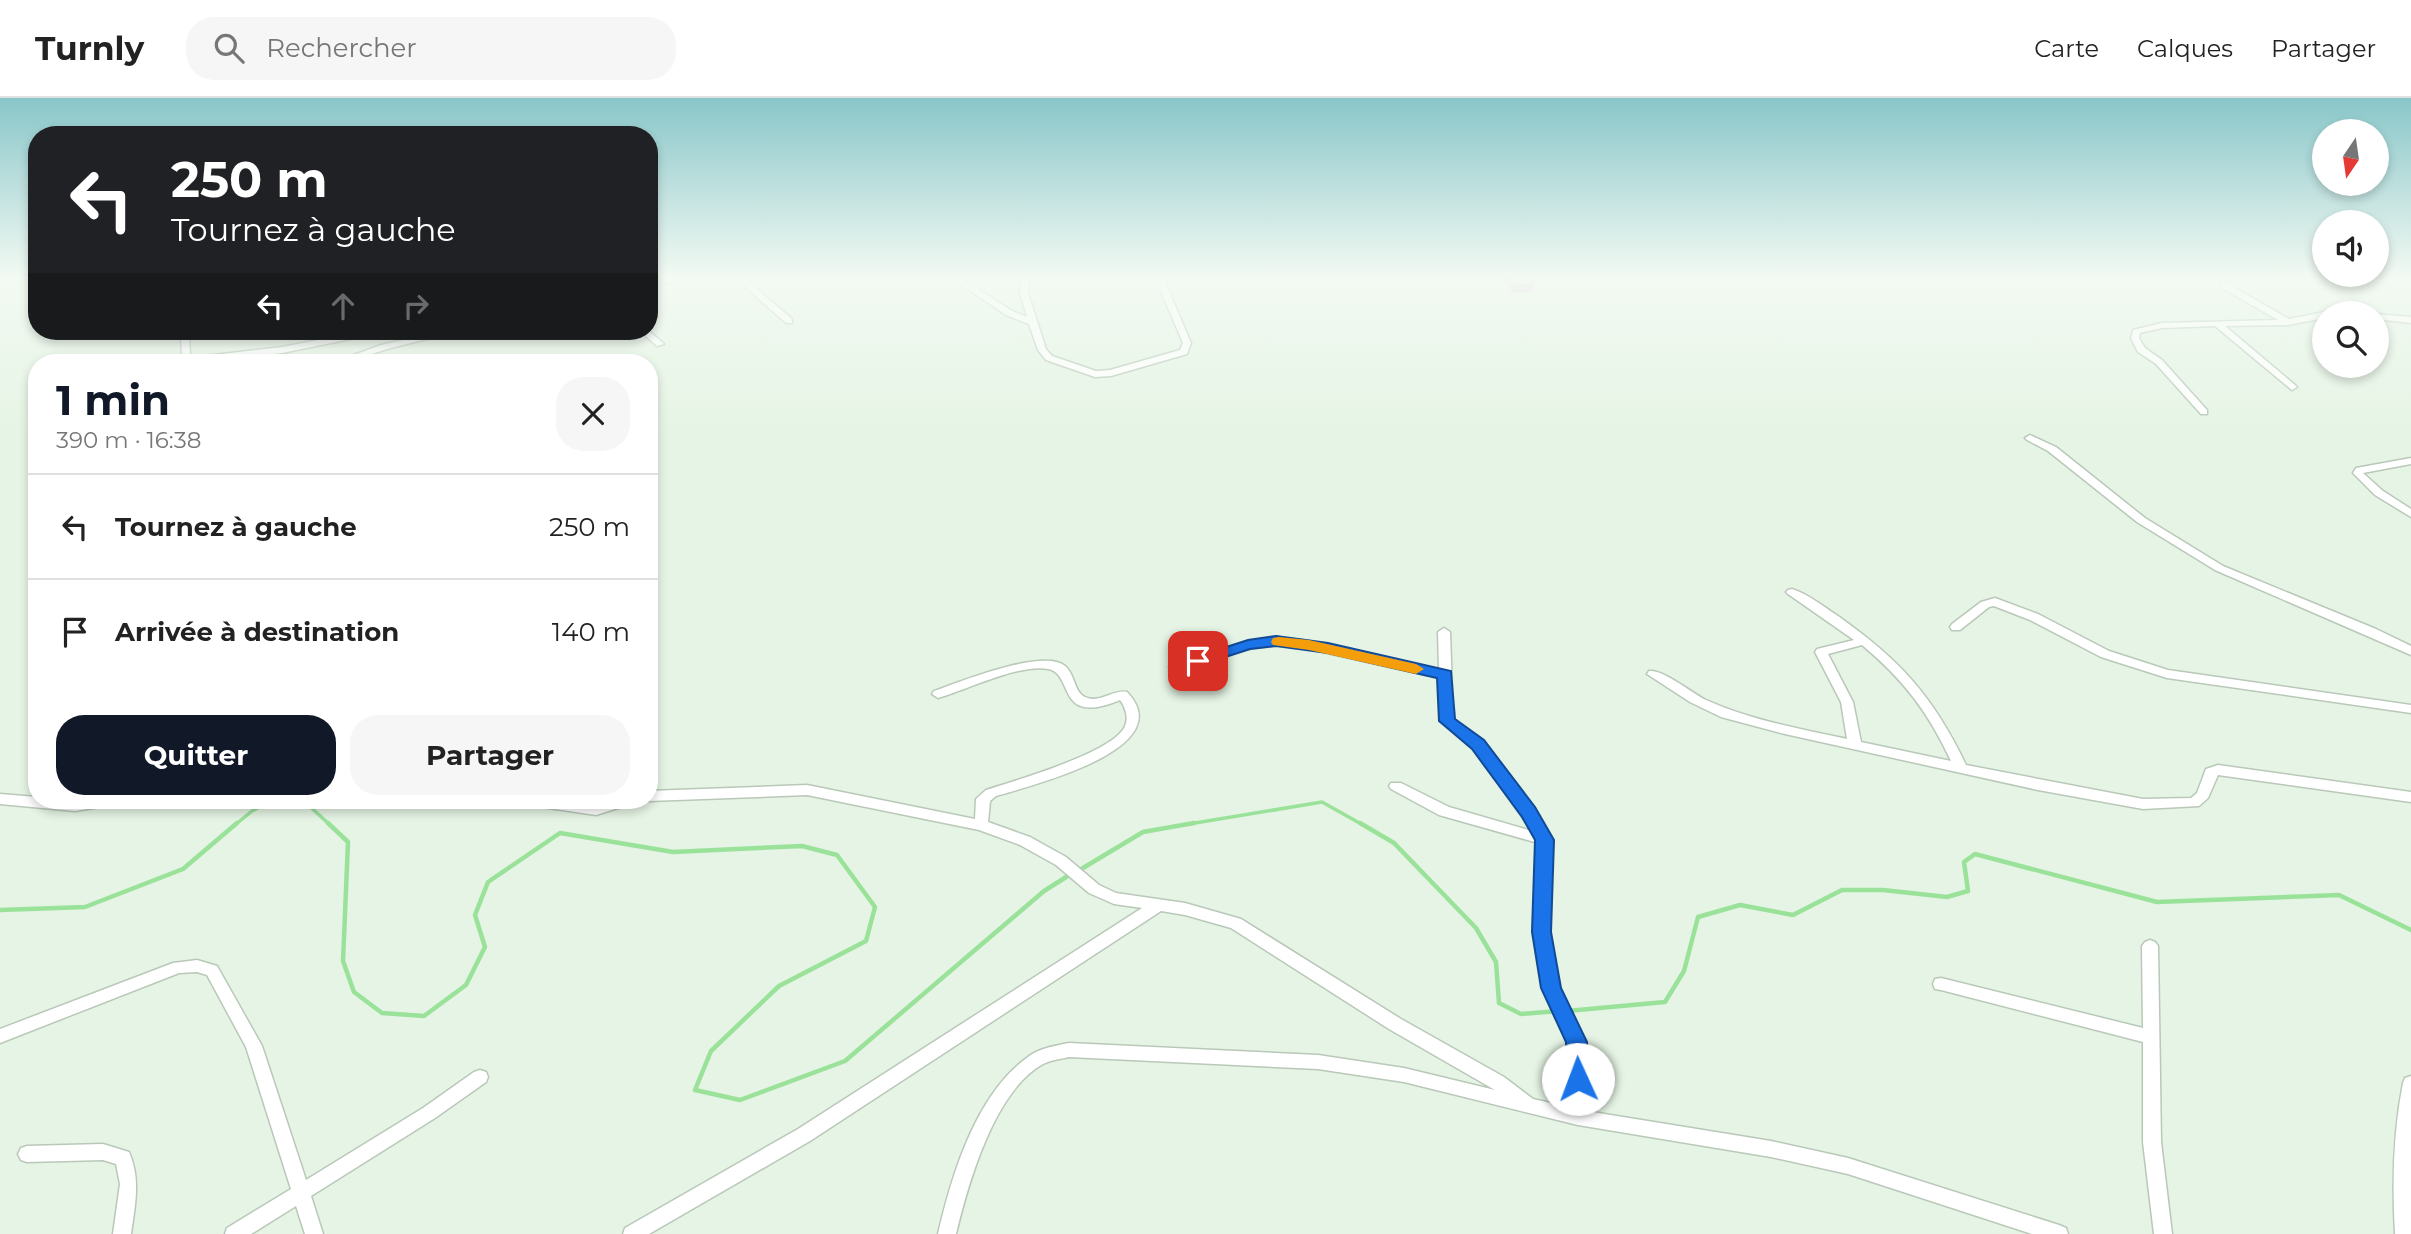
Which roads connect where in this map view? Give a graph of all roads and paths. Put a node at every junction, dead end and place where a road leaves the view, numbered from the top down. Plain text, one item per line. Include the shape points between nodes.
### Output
1 (1036, 330) edge
2 (1181, 330) edge
3 (2138, 330) edge
4 (2225, 330) edge
5 (329, 340) edge
6 (415, 340) edge
7 (655, 340) edge
8 (660, 344) dead end
9 (257, 354) edge
10 (363, 354) edge
11 (2292, 387) dead end
12 (2204, 412) dead end
13 (2030, 438) dead end
14 (2411, 461) edge
15 (2411, 514) edge
16 (1792, 592) dead end
17 (1956, 627) dead end
18 (1444, 632) dead end
19 (1864, 640) junction
20 (2411, 651) edge
21 (1175, 667) dead end
22 (1653, 674) dead end
23 (1445, 675) junction
24 (938, 694) dead end
25 (2411, 709) edge
26 (1855, 745) junction
27 (1961, 768) junction
28 (1396, 786) dead end
29 (658, 796) edge
30 (2411, 797) edge
31 (0, 799) edge
32 (28, 802) edge
33 (981, 825) junction
34 (1545, 840) junction
35 (1159, 905) junction
36 (2150, 946) dead end
37 (1941, 984) dead end
38 (0, 1036) edge
39 (2151, 1037) junction
40 (480, 1077) dead end
41 (2411, 1083) edge
42 (1533, 1107) junction
43 (1578, 1117) junction
44 (27, 1154) dead end
45 (301, 1192) junction
46 (122, 1234) edge
47 (234, 1234) edge
48 (314, 1234) edge
49 (632, 1234) edge
50 (947, 1234) edge
51 (2059, 1234) edge
52 (2163, 1234) edge
53 (2404, 1234) edge

1 - 2 street via 1049,358 1095,374 1178,356 1187,343
3 - 12 street via 2135,338 2141,350 2159,362
4 - 11 street
5 - 9 street
6 - 10 street
7 - 8 street
13 - 20 street via 2052,449 2141,520 2219,568
14 - 15 street via 2358,473
16 - 19 street
17 - 25 street via 1985,604 1995,602 2105,654 2167,674
18 - 23 street
19 - 26 street via 1821,652 1847,702
19 - 27 street via 1929,708
21 - 23 street via 1276,641 1319,646
22 - 26 street via 1726,714
23 - 34 street via 1447,721 1478,744
24 - 33 street via 1044,664 1056,665 1064,673 1073,695 1082,702 1098,703 1123,695 1130,704 1133,718 1121,741 1080,762 991,793 983,799
26 - 27 street
27 - 30 street via 2143,804 2194,803 2203,795 2211,772 2218,770
28 - 34 street via 1444,811
29 - 33 street via 807,790
31 - 32 street
33 - 35 street via 1025,841 1114,898
34 - 43 street via 1541,932 1551,988 1577,1042
35 - 42 street via 1236,923
35 - 49 street via 804,1135
36 - 39 street
37 - 39 street
38 - 45 street via 178,967 212,970 254,1046
39 - 52 street via 2152,1142
40 - 45 street
41 - 53 street via 2402,1129
42 - 43 street
42 - 50 street via 1404,1075 1318,1062 1069,1049 1034,1061 998,1099 955,1194
43 - 51 street via 1848,1166
44 - 46 street via 103,1152 123,1158 129,1184
45 - 47 street
45 - 48 street

